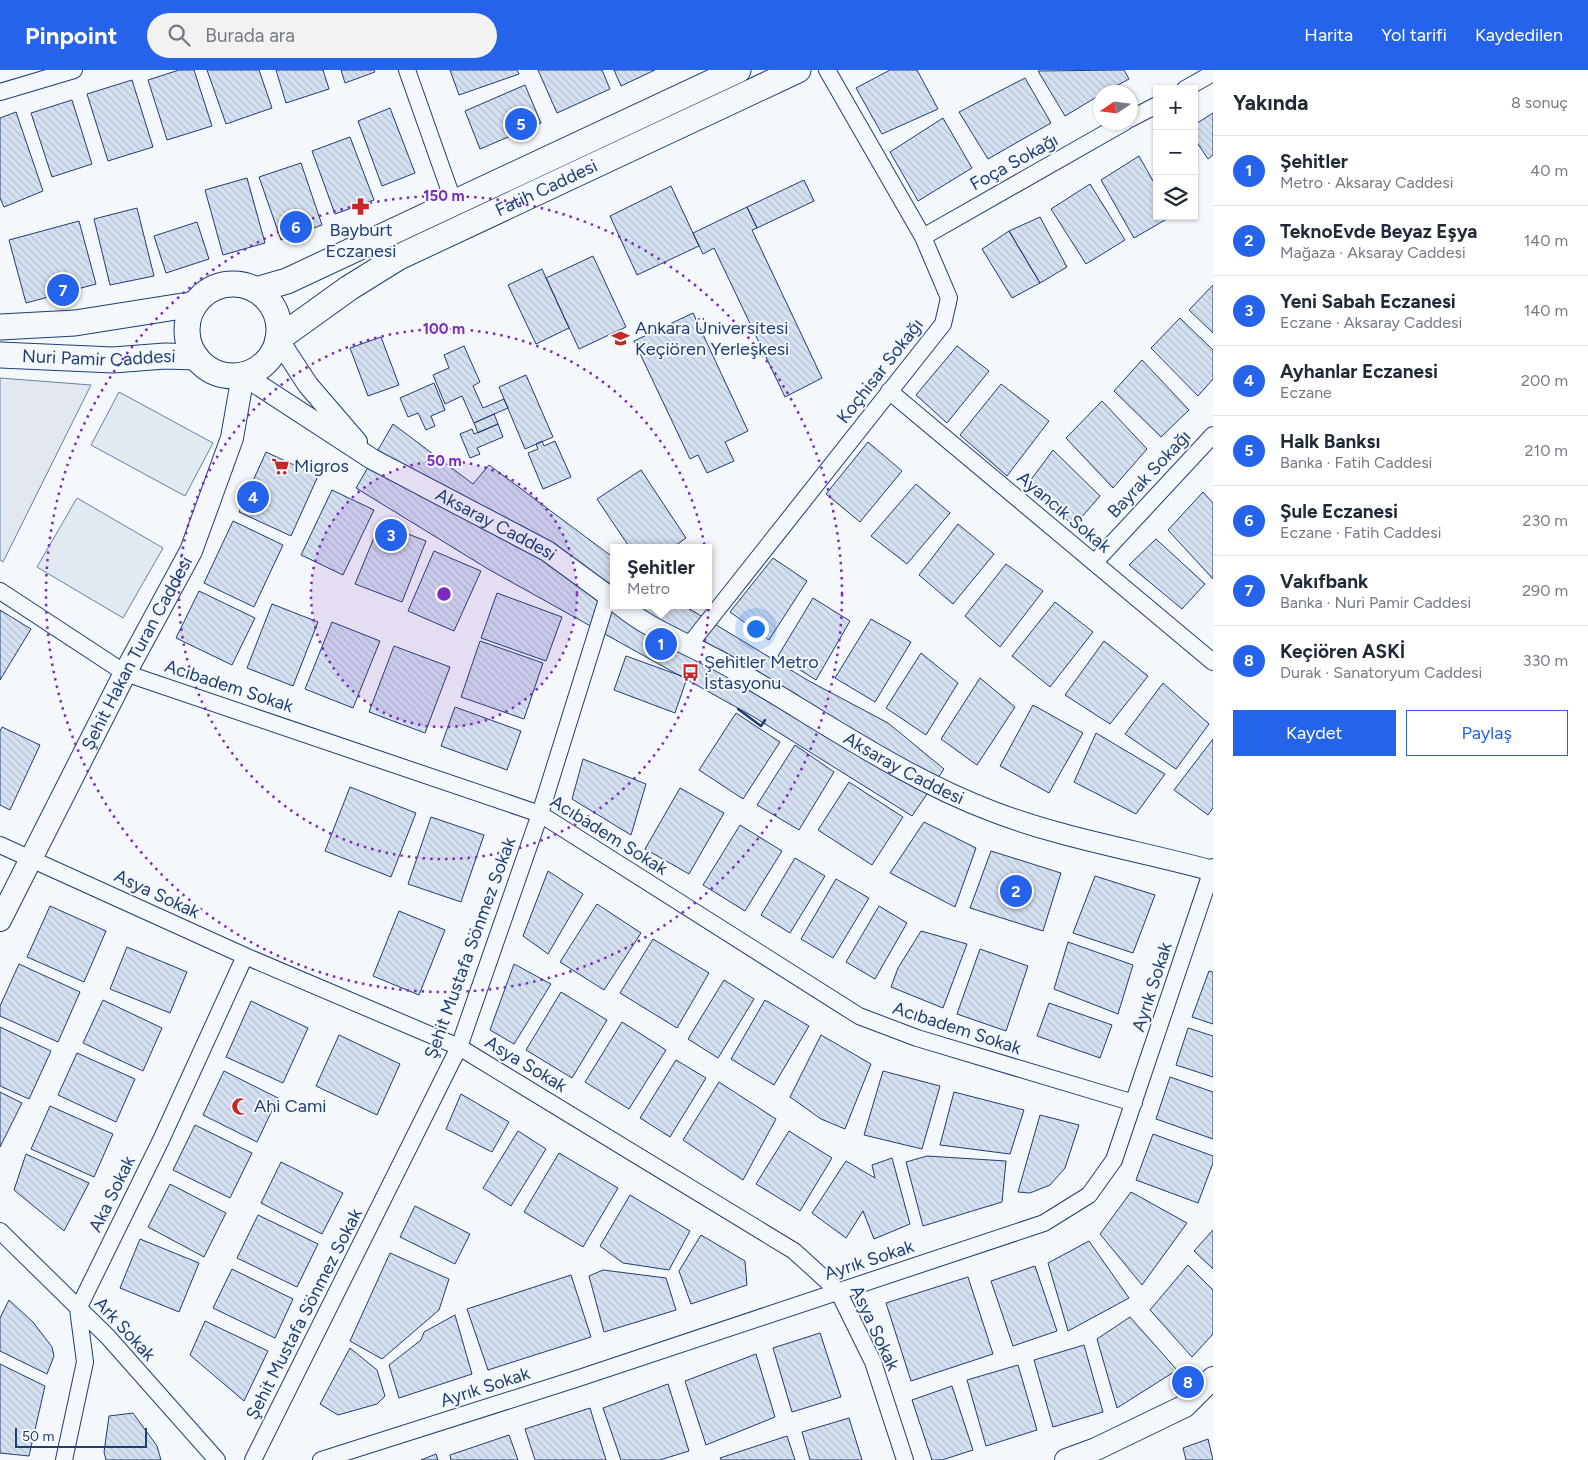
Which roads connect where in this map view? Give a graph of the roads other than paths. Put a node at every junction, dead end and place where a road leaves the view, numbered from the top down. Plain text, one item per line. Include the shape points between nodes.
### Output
1 (74, 70) edge
2 (407, 70) edge
3 (738, 70) edge
4 (798, 70) edge
5 (827, 70) edge
6 (1213, 73) edge
7 (1192, 85) edge
8 (0, 92) edge
9 (1153, 106) edge
10 (1138, 115) edge
11 (1111, 130) edge
12 (454, 203) junction
13 (923, 237) junction
14 (256, 290) junction
15 (195, 304) junction
16 (0, 327) edge
17 (278, 339) junction
18 (0, 356) edge
19 (196, 357) junction
20 (243, 376) junction
21 (889, 391) junction
22 (1213, 435) edge
23 (372, 459) junction
24 (1094, 562) junction
25 (0, 591) edge
26 (610, 597) edge
27 (611, 609) edge
28 (625, 609) edge
29 (690, 644) junction
30 (1213, 662) edge
31 (125, 673) junction
32 (540, 814) junction
33 (0, 845) edge
34 (31, 859) junction
35 (1212, 870) edge
36 (0, 920) edge
37 (245, 956) junction
38 (460, 1046) junction
39 (1134, 1103) junction
40 (0, 1231) edge
41 (838, 1291) junction
42 (78, 1309) junction
43 (1213, 1378) edge
44 (64, 1460) edge
45 (217, 1460) edge
46 (253, 1460) edge
47 (321, 1460) edge
48 (905, 1460) edge
49 (1066, 1460) edge

1 - 8 street
2 - 12 street
3 - 12 main road, Fatih Caddesi
4 - 17 main road, Fatih Caddesi via 399,257
5 - 13 street, Koçhisar Sokağı
6 - 7 street
9 - 10 street
11 - 13 street, Foça Sokağı
12 - 14 main road, Fatih Caddesi via 287,281
13 - 21 street, Koçhisar Sokağı via 949,298 943,324
14 - 15 main road via 229,284 210,291
14 - 17 main road via 267,297 275,311
15 - 16 main road, Nuri Pamir Caddesi via 75,323
15 - 19 main road via 187,331
17 - 20 main road via 266,363
17 - 23 street via 308,385
18 - 19 main road, Nuri Pamir Caddesi via 113,360
19 - 20 main road via 217,373
20 - 23 street, Aksaray Caddesi
20 - 31 main road, Şehit Hakan Turan Caddesi via 232,438 191,551
21 - 24 street, Ayancık Sokak
21 - 29 street, Koçhisar Sokağı
22 - 24 street, Bayrak Sokağı
23 - 26 street, Aksaray Caddesi via 547,551
24 - 30 street, Ayancık Sokak
25 - 31 street, Acıbadem Sokak
27 - 32 street, Şehit Mustafa Sönmez Sokak
28 - 29 street, Aksaray Caddesi via 642,623
29 - 35 street, Aksaray Caddesi via 908,773 993,812 1099,845
31 - 32 street, Acıbadem Sokak
31 - 34 main road, Şehit Hakan Turan Caddesi
32 - 38 street, Şehit Mustafa Sönmez Sokak
32 - 39 street, Acıbadem Sokak via 859,1016 917,1038
33 - 34 street, Asya Sokak
34 - 36 main road, Şehit Hakan Turan Caddesi
34 - 37 street, Asya Sokak
35 - 39 street, Ayrık Sokak
37 - 38 street, Asya Sokak
37 - 42 street, Aka Sokak via 161,1140
38 - 41 street, Asya Sokak via 794,1251
38 - 46 street, Şehit Mustafa Sönmez Sokak
39 - 41 street, Ayrık Sokak via 1114,1160 1090,1195 1044,1223
40 - 42 street, Ark Sokak
41 - 47 street, Ayrık Sokak
41 - 48 street, Asya Sokak via 872,1362
42 - 44 street via 85,1362
42 - 45 street, Ark Sokak
43 - 49 main road via 1185,1406 1096,1450

